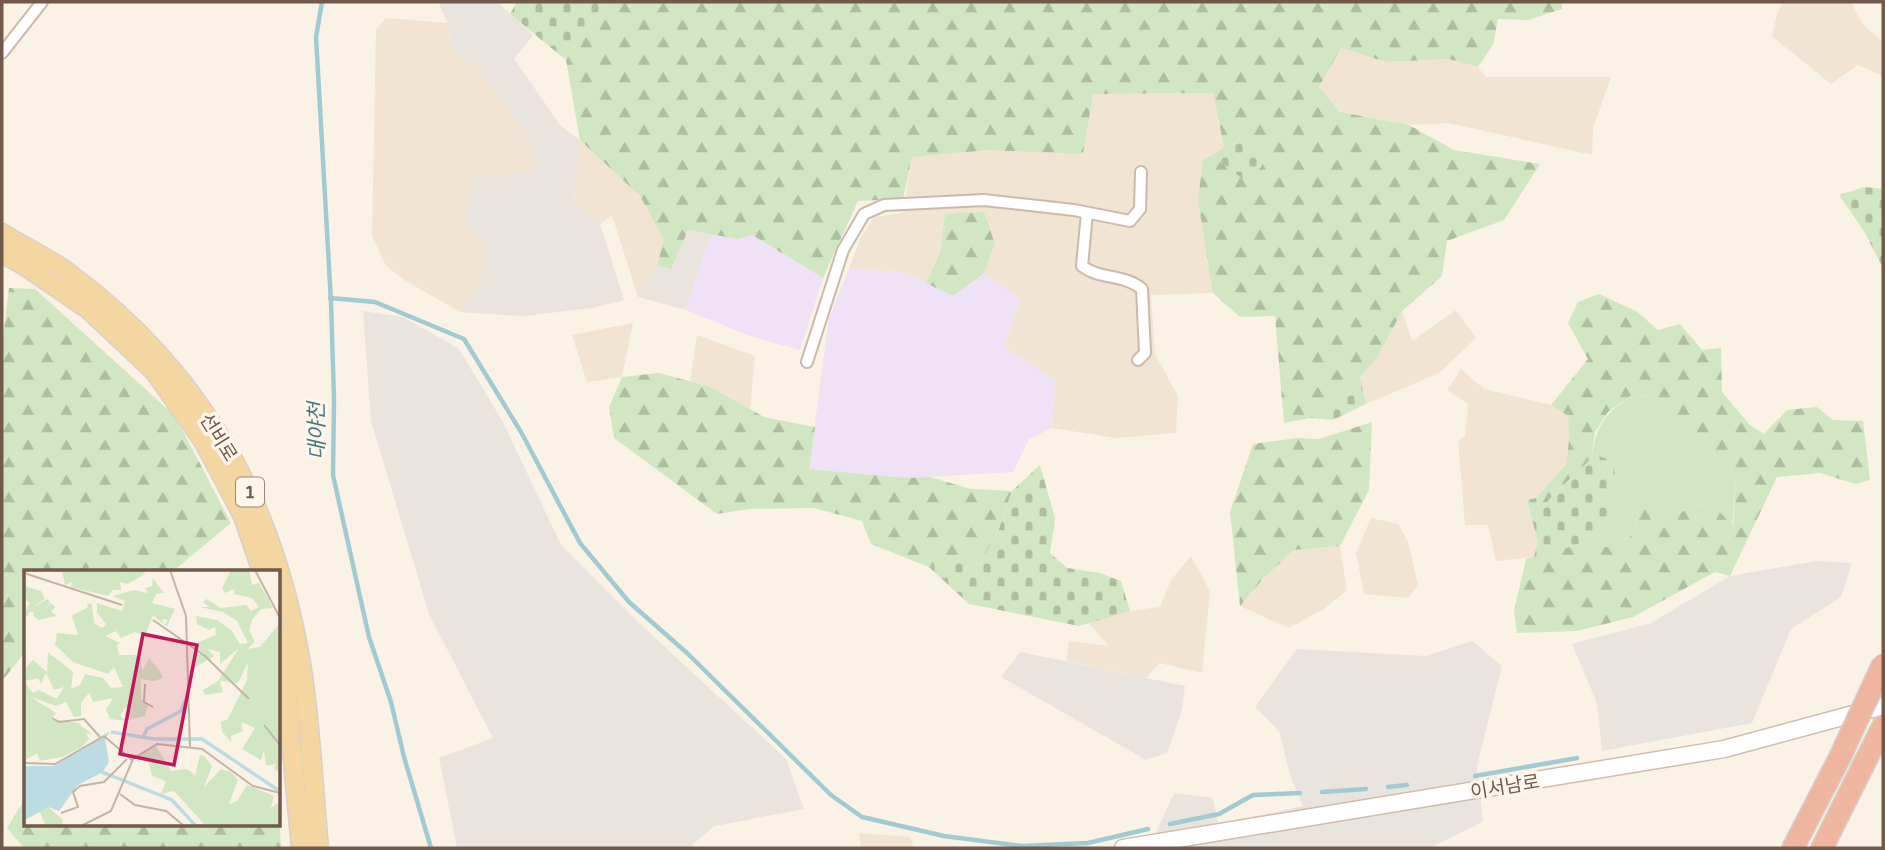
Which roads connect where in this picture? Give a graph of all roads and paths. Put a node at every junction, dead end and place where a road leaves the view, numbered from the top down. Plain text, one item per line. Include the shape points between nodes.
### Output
1 (42, 2) edge
2 (2, 53) edge
3 (1140, 172) dead end
4 (1087, 213) junction
5 (2, 233) edge
6 (2, 253) edge
7 (1138, 360) dead end
8 (807, 362) dead end
9 (261, 570) edge
10 (280, 570) edge
11 (280, 571) edge
12 (280, 644) edge
13 (1883, 664) edge
14 (1883, 706) edge
15 (1883, 726) edge
16 (301, 848) edge
17 (319, 848) edge
18 (1123, 848) edge
19 (1793, 848) edge
20 (1822, 848) edge

1 - 2 street
3 - 4 street via 1140,209 1130,221
4 - 7 street via 1082,266 1092,274 1134,281 1142,289 1145,353
4 - 8 street via 984,200 884,205 864,214 843,250
5 - 10 main road, 선비로 / 1 via 68,272 128,321 179,378 240,471
6 - 9 main road, 선비로 / 1 via 88,309 154,371 204,442 243,516
11 - 17 main road, 선비로 / 1 via 302,666
12 - 16 main road
13 - 19 highway, bridge
14 - 18 main road, 이서남로 via 1724,749
15 - 20 highway

